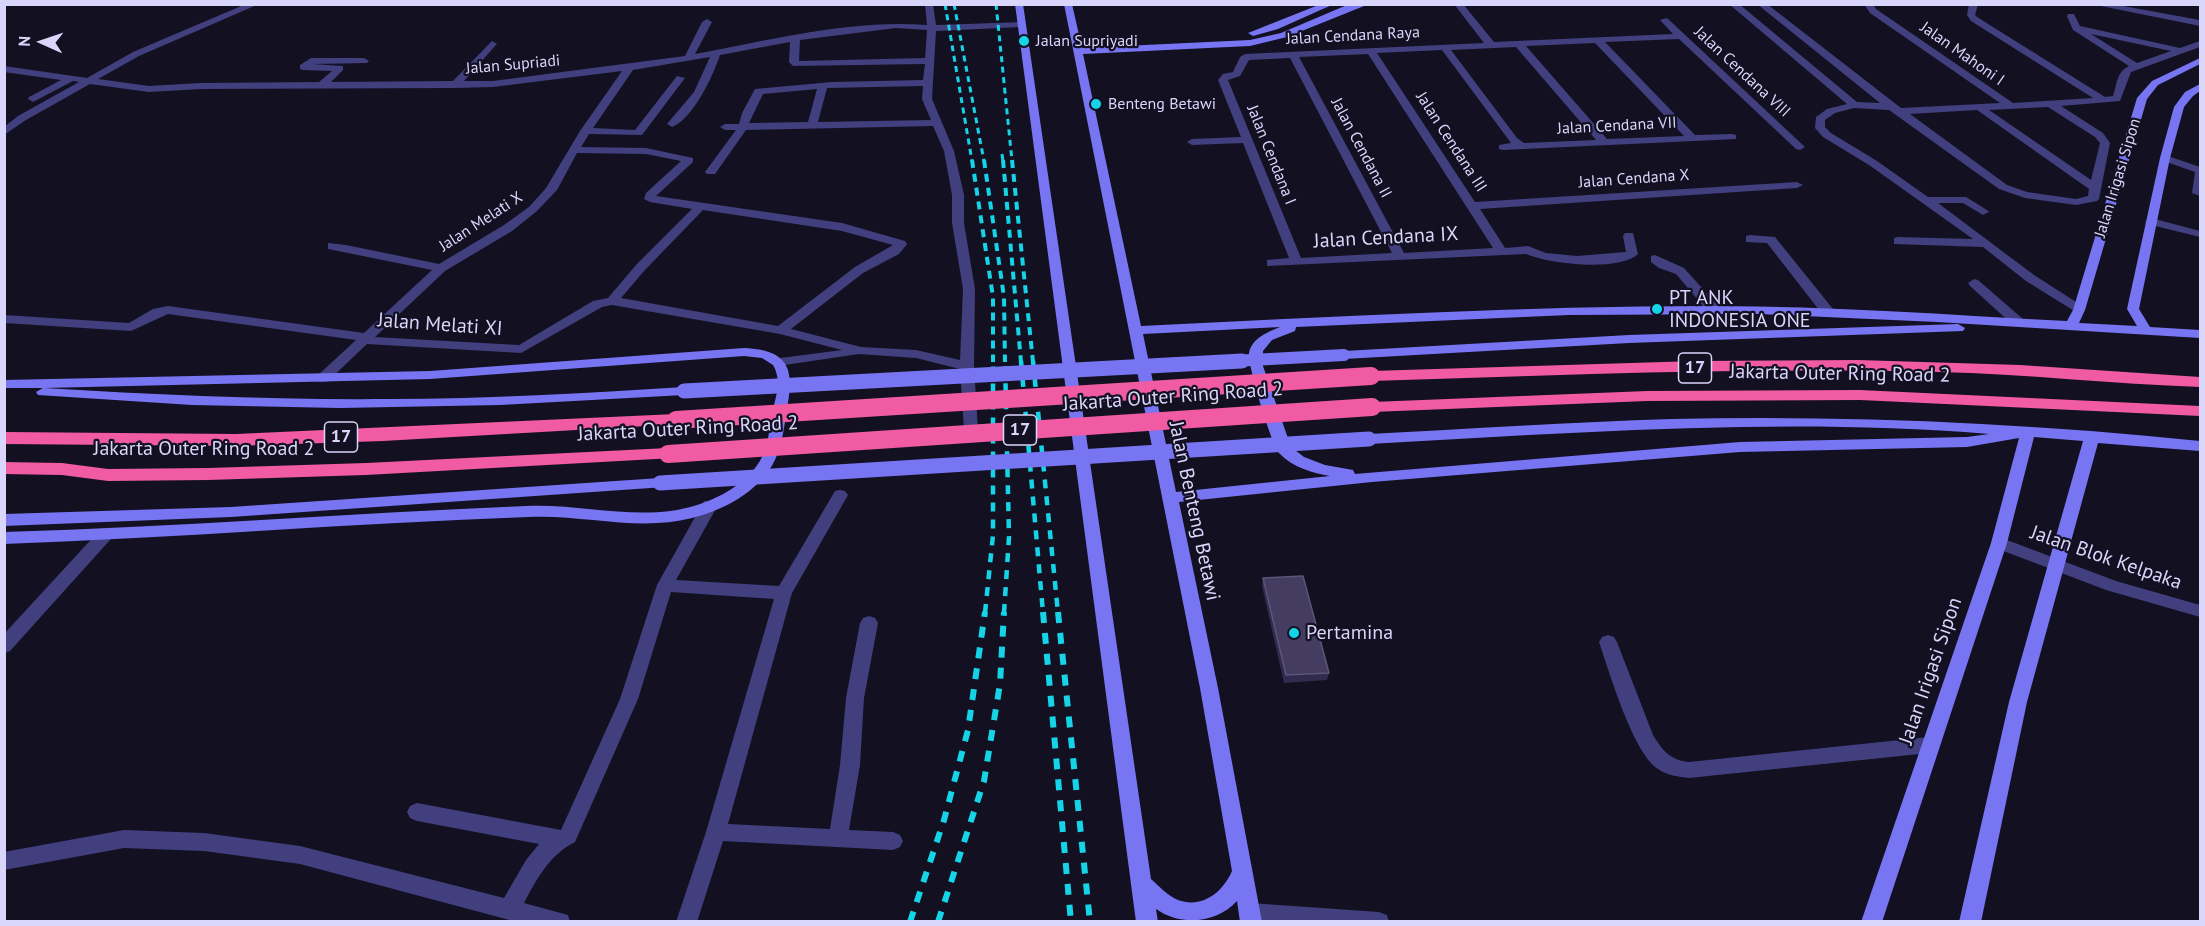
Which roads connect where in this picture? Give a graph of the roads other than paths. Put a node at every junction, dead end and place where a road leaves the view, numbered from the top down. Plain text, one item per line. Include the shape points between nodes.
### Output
1 (255, 4) edge
2 (929, 4) edge
3 (1019, 4) edge
4 (1068, 4) edge
5 (1330, 4) edge
6 (1365, 4) edge
7 (1446, 4) edge
8 (1458, 4) edge
9 (1733, 4) edge
10 (1761, 4) edge
11 (1868, 4) edge
12 (1974, 4) edge
13 (2095, 4) edge
14 (2071, 16) dead end
15 (1664, 20) dead end
16 (707, 22) dead end
17 (2200, 23) edge
18 (1021, 24) junction
19 (932, 26) junction
20 (2076, 28) junction
21 (1681, 36) junction
22 (795, 38) junction
23 (1471, 38) junction
24 (1597, 40) junction
25 (492, 44) dead end
26 (1133, 44) junction
27 (1519, 44) junction
28 (2200, 44) edge
29 (1491, 45) junction
30 (1077, 46) junction
31 (1444, 47) junction
32 (1371, 51) junction
33 (2178, 51) junction
34 (716, 53) junction
35 (1293, 54) junction
36 (688, 59) junction
37 (364, 61) dead end
38 (929, 61) junction
39 (2200, 61) edge
40 (2136, 67) junction
41 (629, 68) junction
42 (4, 69) edge
43 (1240, 70) joint
44 (680, 78) dead end
45 (70, 79) junction
46 (87, 81) junction
47 (927, 83) junction
48 (323, 84) junction
49 (455, 85) junction
50 (823, 86) junction
51 (2200, 87) edge
52 (33, 99) dead end
53 (2105, 101) junction
54 (2050, 104) junction
55 (1854, 105) junction
56 (2011, 106) junction
57 (1980, 108) junction
58 (1896, 109) junction
59 (938, 123) junction
60 (672, 124) dead end
61 (812, 125) junction
62 (724, 127) dead end
63 (743, 127) junction
64 (585, 131) junction
65 (4, 132) edge
66 (1784, 132) junction
67 (1796, 132) dead end
68 (1732, 137) dead end
69 (1693, 139) junction
70 (1247, 140) junction
71 (1192, 142) dead end
72 (1605, 144) junction
73 (1521, 146) junction
74 (1503, 147) dead end
75 (1800, 147) dead end
76 (573, 150) junction
77 (2165, 158) junction
78 (2200, 171) edge
79 (711, 172) dead end
80 (1797, 184) dead end
81 (2095, 188) junction
82 (2198, 193) dead end
83 (1926, 200) junction
84 (701, 206) junction
85 (1473, 206) junction
86 (1983, 212) dead end
87 (2151, 222) junction
88 (2200, 234) edge
89 (1629, 236) dead end
90 (1750, 239) dead end
91 (1898, 241) dead end
92 (1986, 243) junction
93 (332, 246) dead end
94 (1502, 252) junction
95 (1400, 257) junction
96 (1655, 259) dead end
97 (1297, 262) junction
98 (1271, 263) dead end
99 (441, 268) junction
100 (1974, 283) dead end
101 (612, 301) junction
102 (1714, 310) junction
103 (2079, 310) junction
104 (1828, 312) junction
105 (4, 319) edge
106 (2018, 322) junction
107 (1302, 323) junction
108 (2077, 326) junction
109 (2145, 329) junction
110 (781, 330) junction
111 (1135, 330) junction
112 (2200, 333) edge
113 (365, 338) junction
114 (861, 351) junction
115 (778, 362) junction
116 (967, 366) junction
117 (322, 380) junction
118 (2200, 382) edge
119 (4, 384) edge
120 (4, 390) edge
121 (2200, 411) edge
122 (971, 430) dead end
123 (2028, 433) junction
124 (2088, 436) junction
125 (4, 438) edge
126 (2200, 446) edge
127 (4, 468) edge
128 (1372, 477) junction
129 (840, 495) dead end
130 (1170, 498) junction
131 (710, 505) junction
132 (4, 520) edge
133 (104, 536) junction
134 (4, 538) edge
135 (2001, 544) junction
136 (2054, 566) junction
137 (665, 585) junction
138 (784, 593) junction
139 (2200, 611) edge
140 (869, 623) dead end
141 (1608, 642) dead end
142 (4, 646) edge
143 (1929, 746) junction
144 (417, 812) dead end
145 (716, 832) junction
146 (838, 838) junction
147 (560, 839) junction
148 (893, 841) dead end
149 (5, 861) edge
150 (1242, 871) junction
151 (1142, 884) junction
152 (509, 909) junction
153 (1250, 917) edge
154 (560, 921) edge
155 (686, 921) edge
156 (1147, 921) edge
157 (1379, 921) edge
158 (1871, 921) edge
159 (1970, 921) edge

1 - 46 street via 136,54
2 - 19 street
3 - 18 street
4 - 30 street, Jalan Benteng Betawi
5 - 26 street via 1256,33
6 - 26 street via 1262,41 1226,45
7 - 23 street
8 - 29 street
9 - 55 street
10 - 58 street
11 - 56 street, Jalan Mahoni I
12 - 53 street via 1974,19
13 - 17 street
14 - 20 street
15 - 21 street, Jalan Cendana VIII
16 - 36 street
18 - 19 street, Jalan Supriadi via 949,29
18 - 151 street
19 - 22 street, Jalan Supriadi via 896,26
19 - 38 street
20 - 33 street
20 - 40 street
21 - 24 street, Jalan Cendana Raya
21 - 66 street, Jalan Cendana VIII
22 - 34 street, Jalan Supriadi
22 - 38 street via 796,64
23 - 29 street, Jalan Cendana Raya
23 - 31 street, Jalan Cendana Raya
24 - 27 street, Jalan Cendana Raya
24 - 69 street
25 - 49 street
26 - 30 street
27 - 29 street, Jalan Cendana Raya
27 - 72 street
28 - 33 street
30 - 111 street, Jalan Benteng Betawi
31 - 32 street, Jalan Cendana Raya
31 - 73 street
32 - 35 street, Jalan Cendana Raya
32 - 85 street, Jalan Cendana III
33 - 40 street
34 - 36 street, Jalan Supriadi
34 - 60 street via 711,70 687,110
35 - 43 street, Jalan Cendana Raya via 1245,57
35 - 95 street, Jalan Cendana II
36 - 41 street, Jalan Supriadi
37 - 48 street via 311,61 303,67 340,68
38 - 47 street
39 - 103 street, Jalan Irigasi Sipon via 2154,83 2142,98
40 - 53 street via 2121,77 2116,99
41 - 49 street, Jalan Supriadi
41 - 64 street, Jalan Melati X
42 - 45 street, Jalan Supriadi
43 - 70 street, Jalan Cendana I via 1223,80
44 - 64 street via 638,133
45 - 46 street, Jalan Supriadi
45 - 52 street
46 - 48 street, Jalan Supriadi via 148,89
46 - 65 street
47 - 50 street
47 - 59 street via 927,99
48 - 49 street, Jalan Supriadi
50 - 61 street
50 - 63 street via 757,92
51 - 77 street, Jalan Irigasi Sipon via 2179,107
53 - 54 street
54 - 56 street
54 - 81 street via 2104,139
55 - 58 street
55 - 83 street via 1831,111 1820,119 1820,128
56 - 57 street
57 - 58 street
57 - 81 street
58 - 81 street via 2013,192 2076,202 2092,199
59 - 61 street
59 - 116 street via 949,151 958,195 958,223 969,289
61 - 63 street
62 - 63 street
63 - 79 street
64 - 76 street, Jalan Melati X
66 - 67 street
66 - 75 street, Jalan Cendana VIII
68 - 69 street, Jalan Cendana VII
69 - 72 street, Jalan Cendana VII
70 - 71 street
70 - 97 street, Jalan Cendana I
72 - 73 street, Jalan Cendana VII
73 - 74 street, Jalan Cendana VII
76 - 84 street via 634,151 688,159 648,198
76 - 99 street, Jalan Melati X via 551,190 533,208 508,228
77 - 78 street
77 - 87 street, Jalan Irigasi Sipon
78 - 82 street
80 - 85 street, Jalan Cendana X
83 - 86 street via 1966,200
83 - 92 street
84 - 101 street
84 - 110 street via 869,232 902,244 859,270
85 - 94 street, Jalan Cendana III
87 - 88 street
87 - 109 street, Jalan Irigasi Sipon via 2133,309
89 - 94 street, Jalan Cendana IX via 1632,254 1628,257 1565,258 1546,257 1528,250
90 - 104 street via 1771,240
91 - 92 street
92 - 103 street
93 - 99 street
94 - 95 street, Jalan Cendana IX
95 - 97 street, Jalan Cendana IX
96 - 102 street via 1680,271
97 - 98 street, Jalan Cendana IX
99 - 113 street, Jalan Melati X
100 - 106 street
101 - 110 street
101 - 113 street, Jalan Melati XI via 598,304 530,345 514,350
102 - 104 street
102 - 107 street via 1450,315
103 - 108 street, Jalan Irigasi Sipon
104 - 106 street
105 - 113 street, Jalan Melati XI via 131,327 168,310
106 - 108 street
107 - 111 street
107 - 128 street via 1267,337 1256,351 1256,366 1284,450 1323,470
108 - 109 street
108 - 120 street, bridge via 1629,339 493,401 395,404 135,398
109 - 112 street
110 - 114 street
111 - 130 street, Jalan Benteng Betawi
113 - 117 street, Jalan Melati X
114 - 115 street
114 - 116 street via 916,354
115 - 117 street via 767,355 723,353
115 - 131 street via 785,387 770,456 741,490
116 - 122 street
117 - 119 street
118 - 125 highway, Jakarta Outer Ring Road 2 / 17, bridge via 2018,370 1627,368 1371,376 383,435 236,440
121 - 127 highway, Jakarta Outer Ring Road 2 / 17, bridge via 1860,394 1671,396 1372,406 366,469 108,475
123 - 124 street
123 - 128 street via 1967,442 1740,447
123 - 132 street, bridge via 1854,423 1683,424 1369,440 231,512
123 - 135 street, Jalan Irigasi Sipon
124 - 126 street
124 - 136 street
128 - 130 street
129 - 138 street
130 - 150 street, Jalan Benteng Betawi
131 - 133 street via 681,515 643,518 533,511
131 - 137 street
133 - 134 street
133 - 142 street
135 - 136 street, Jalan Blok Kelpaka
135 - 143 street, Jalan Irigasi Sipon
136 - 139 street, Jalan Blok Kelpaka
136 - 159 street via 2018,702
137 - 138 street
137 - 147 street via 629,699 568,836
138 - 145 street
140 - 146 street via 855,698 850,765
141 - 143 street via 1624,689 1653,751 1662,762 1676,768 1689,770
143 - 158 street, Jalan Irigasi Sipon
144 - 147 street
145 - 146 street
145 - 155 street
146 - 148 street
147 - 152 street via 545,850
149 - 152 street via 124,838 204,842 300,855
150 - 151 street via 1236,888 1211,910 1188,912 1172,908
150 - 153 street, Jalan Benteng Betawi
151 - 156 street
152 - 154 street
153 - 157 street

